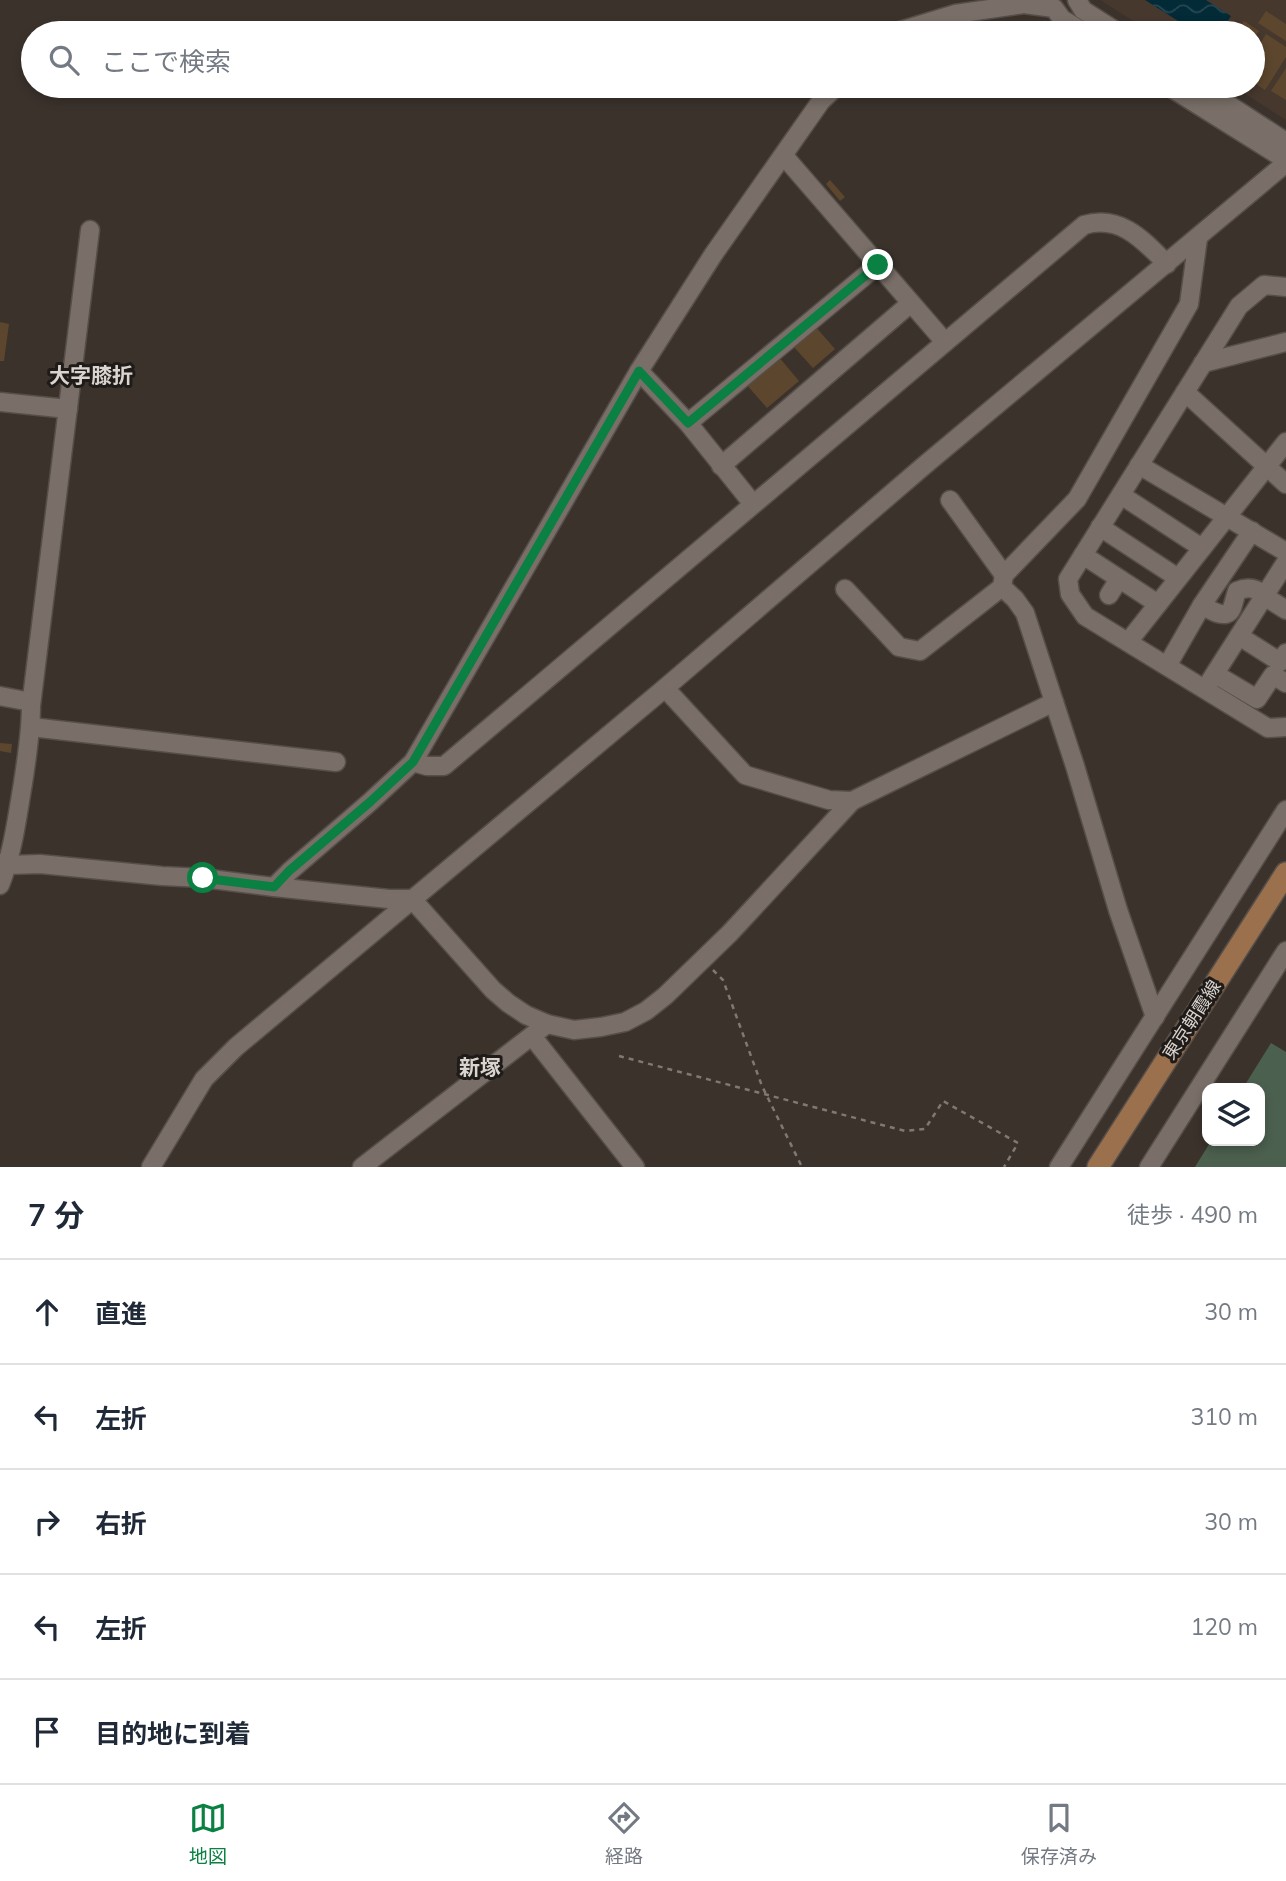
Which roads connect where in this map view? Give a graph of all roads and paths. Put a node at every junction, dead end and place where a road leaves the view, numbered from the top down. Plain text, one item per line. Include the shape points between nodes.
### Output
1 (1077, 0) edge
2 (1056, 4) edge
3 (932, 21) edge
4 (1065, 21) edge
5 (1100, 21) edge
6 (825, 98) edge
7 (1187, 98) edge
8 (1218, 98) edge
9 (1286, 142) edge
10 (784, 156) junction
11 (1286, 161) edge
12 (90, 230) dead end
13 (1198, 238) junction
14 (1167, 264) junction
15 (878, 265) junction
16 (1286, 287) edge
17 (911, 303) junction
18 (945, 342) junction
19 (1286, 342) edge
20 (1203, 363) junction
21 (639, 371) junction
22 (1185, 392) junction
23 (0, 401) edge
24 (68, 409) junction
25 (688, 423) junction
26 (1286, 442) edge
27 (1139, 465) junction
28 (721, 466) junction
29 (1266, 467) junction
30 (1286, 484) edge
31 (1121, 495) junction
32 (950, 500) dead end
33 (753, 504) junction
34 (1228, 516) junction
35 (1158, 519) junction
36 (1100, 527) junction
37 (1252, 531) junction
38 (1149, 536) dead end
39 (1202, 548) junction
40 (1286, 552) edge
41 (1083, 555) junction
42 (1286, 562) edge
43 (1128, 566) junction
44 (1178, 578) junction
45 (1003, 581) junction
46 (845, 589) dead end
47 (1109, 595) dead end
48 (1265, 595) junction
49 (1158, 604) junction
50 (1202, 605) junction
51 (1286, 610) edge
52 (1239, 636) junction
53 (1128, 642) junction
54 (1286, 653) edge
55 (1167, 666) junction
56 (1210, 681) junction
57 (1286, 683) edge
58 (665, 688) junction
59 (0, 696) edge
60 (31, 702) junction
61 (1054, 702) junction
62 (31, 727) junction
63 (1286, 727) edge
64 (336, 762) dead end
65 (413, 762) junction
66 (852, 801) junction
67 (1286, 810) edge
68 (4, 864) edge
69 (1286, 873) edge
70 (0, 885) edge
71 (274, 887) junction
72 (412, 899) junction
73 (1286, 951) edge
74 (703, 959) junction
75 (1270, 976) junction
76 (1286, 986) edge
77 (1155, 1017) junction
78 (547, 1024) junction
79 (532, 1036) junction
80 (619, 1056) dead end
81 (766, 1095) junction
82 (151, 1167) edge
83 (362, 1167) edge
84 (635, 1167) edge
85 (802, 1167) edge
86 (1004, 1167) edge
87 (1059, 1167) edge
88 (1098, 1167) edge
89 (1149, 1167) edge

1 - 5 lane
2 - 3 lane via 1024,4
2 - 4 lane
6 - 10 lane
7 - 11 lane
8 - 9 lane
10 - 15 lane
10 - 21 lane via 713,255
11 - 13 lane
12 - 24 lane
13 - 14 lane
13 - 45 lane via 1189,304 1077,499
14 - 18 lane via 1137,234 1113,224 1084,225
14 - 58 lane
15 - 17 lane
15 - 25 lane
16 - 20 lane via 1264,285 1239,306
17 - 18 lane
17 - 28 lane
18 - 33 lane
19 - 20 lane
20 - 22 lane
21 - 25 lane
21 - 65 lane
22 - 27 lane
22 - 29 lane
23 - 24 lane
24 - 60 lane
25 - 28 lane
26 - 29 lane
27 - 31 lane
27 - 34 lane
28 - 33 lane
29 - 30 lane
29 - 34 lane
31 - 35 lane
31 - 36 lane
32 - 45 lane
33 - 65 lane via 444,766
34 - 37 lane
34 - 39 lane
35 - 38 lane
35 - 39 lane
36 - 41 lane
36 - 43 lane
37 - 40 lane
37 - 50 lane
39 - 44 lane
41 - 43 lane
41 - 53 lane via 1068,579 1070,594 1085,616
42 - 48 lane
43 - 44 lane
43 - 47 lane
43 - 49 lane
44 - 49 lane
45 - 46 lane via 920,651 899,647
45 - 61 lane via 1025,613
48 - 50 lane via 1248,587 1237,591 1229,613 1219,614
48 - 51 lane
48 - 52 lane
49 - 53 lane
50 - 55 lane
52 - 54 lane via 1280,662
52 - 56 lane
53 - 55 lane
55 - 56 lane
56 - 57 lane via 1257,699 1273,675
56 - 63 lane via 1268,728
58 - 66 lane via 745,775 829,800
58 - 72 lane
59 - 60 lane
60 - 62 lane
61 - 66 lane
61 - 77 lane
62 - 64 lane
62 - 68 lane via 15,836
65 - 71 lane
66 - 74 lane
67 - 77 lane
68 - 70 lane
68 - 71 lane
69 - 88 main road, 東京朝霞線
71 - 72 lane
72 - 78 lane via 493,990 526,1015
72 - 82 lane via 204,1079
73 - 75 lane
74 - 78 lane via 665,996 625,1021 574,1030
74 - 81 path via 723,980
75 - 76 lane
75 - 89 lane
77 - 87 lane
78 - 79 lane
79 - 83 lane
79 - 84 lane
80 - 81 path
81 - 85 path
81 - 86 path via 905,1131 925,1129 943,1101 1018,1143

